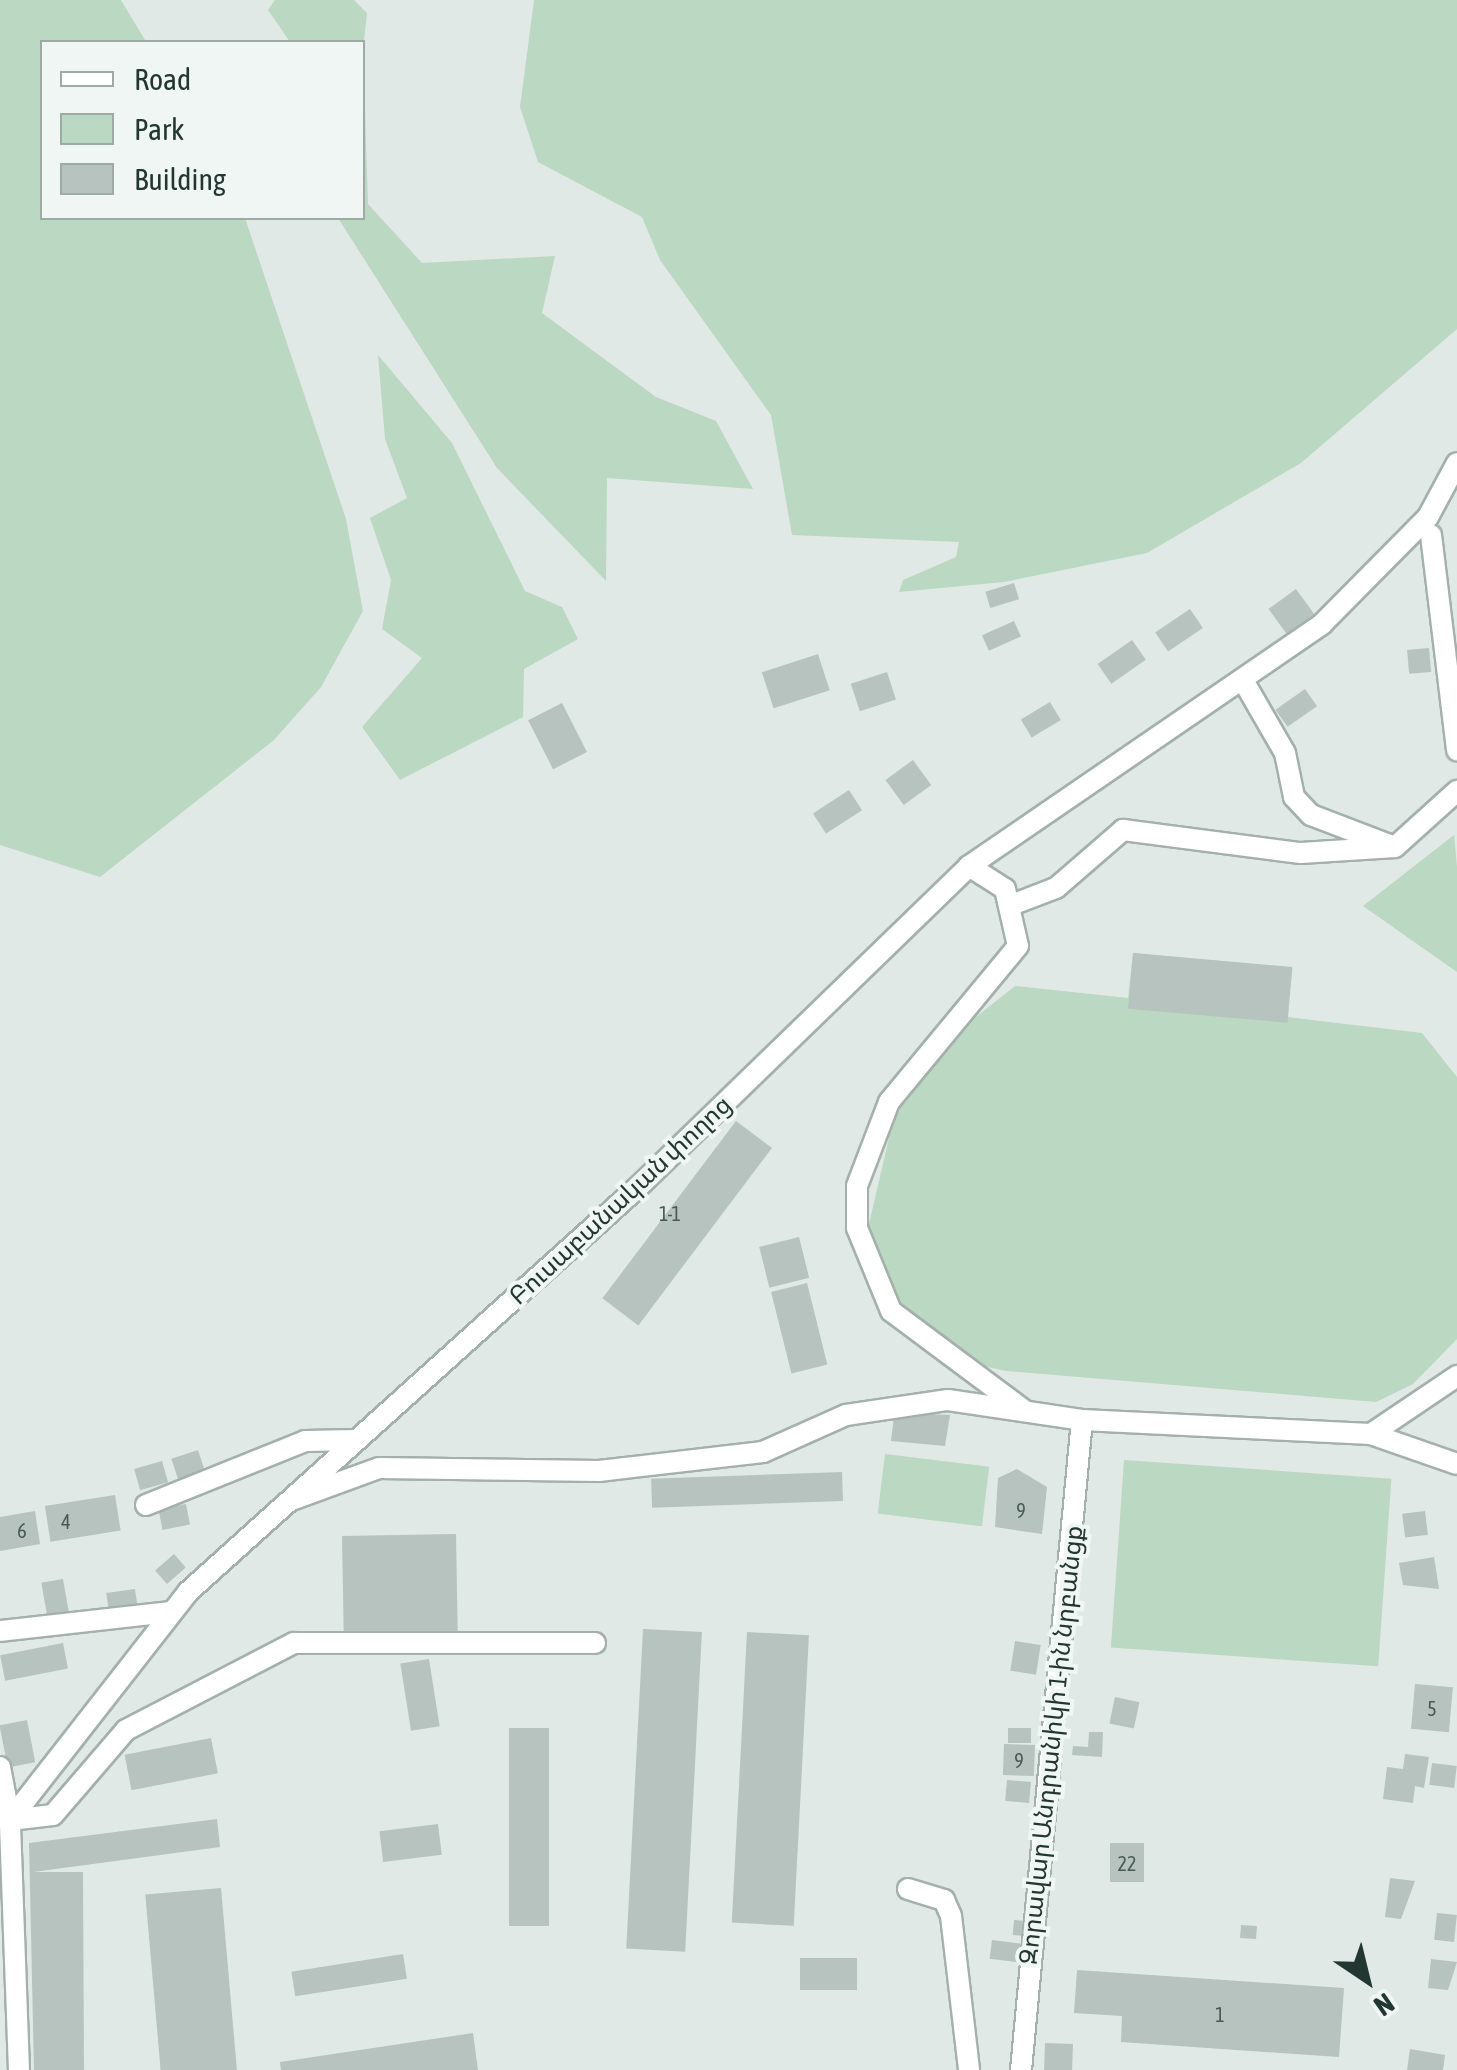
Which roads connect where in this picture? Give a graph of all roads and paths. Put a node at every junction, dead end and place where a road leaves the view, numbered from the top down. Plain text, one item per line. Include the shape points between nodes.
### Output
1 (1457, 463) edge
2 (1431, 535) dead end
3 (1244, 682) junction
4 (1457, 750) edge
5 (1457, 790) edge
6 (1395, 848) junction
7 (969, 866) junction
8 (1014, 904) junction
9 (1457, 1376) edge
10 (1026, 1412) junction
11 (1082, 1420) junction
12 (1371, 1434) junction
13 (356, 1440) junction
14 (1457, 1464) edge
15 (287, 1501) junction
16 (146, 1506) dead end
17 (170, 1612) junction
18 (0, 1632) edge
19 (596, 1642) dead end
20 (0, 1768) edge
21 (10, 1820) junction
22 (7, 1865) edge
23 (908, 1889) dead end
24 (19, 2070) edge
25 (969, 2070) edge
26 (1020, 2070) edge

1 - 3 street, Բուսաբանական փողոց via 1428,517 1377,574
2 - 4 street
3 - 6 street via 1311,816
3 - 7 street, Բուսաբանական փողոց
5 - 6 street
6 - 8 street via 1301,853 1123,830 1056,888
7 - 8 street
7 - 13 street, Բուսաբանական փողոց via 638,1188
8 - 10 street via 1018,946 1008,969 909,1069 869,1140 857,1228 891,1311
9 - 12 street
10 - 11 street
10 - 15 street via 948,1400 846,1414 763,1452 598,1471 379,1468
11 - 12 street
11 - 26 street, Զորավար Անդրանիկի 1-ին նրբանցք
12 - 14 street
13 - 15 street, Բուսաբանական փողոց
13 - 16 street via 306,1441
15 - 17 street, Բուսաբանական փողոց
17 - 18 street
17 - 21 street, Բուսաբանական փողոց
19 - 21 street via 294,1643 126,1730 53,1815
20 - 21 street
21 - 22 street
22 - 24 street
23 - 25 street via 944,1900 952,1916

